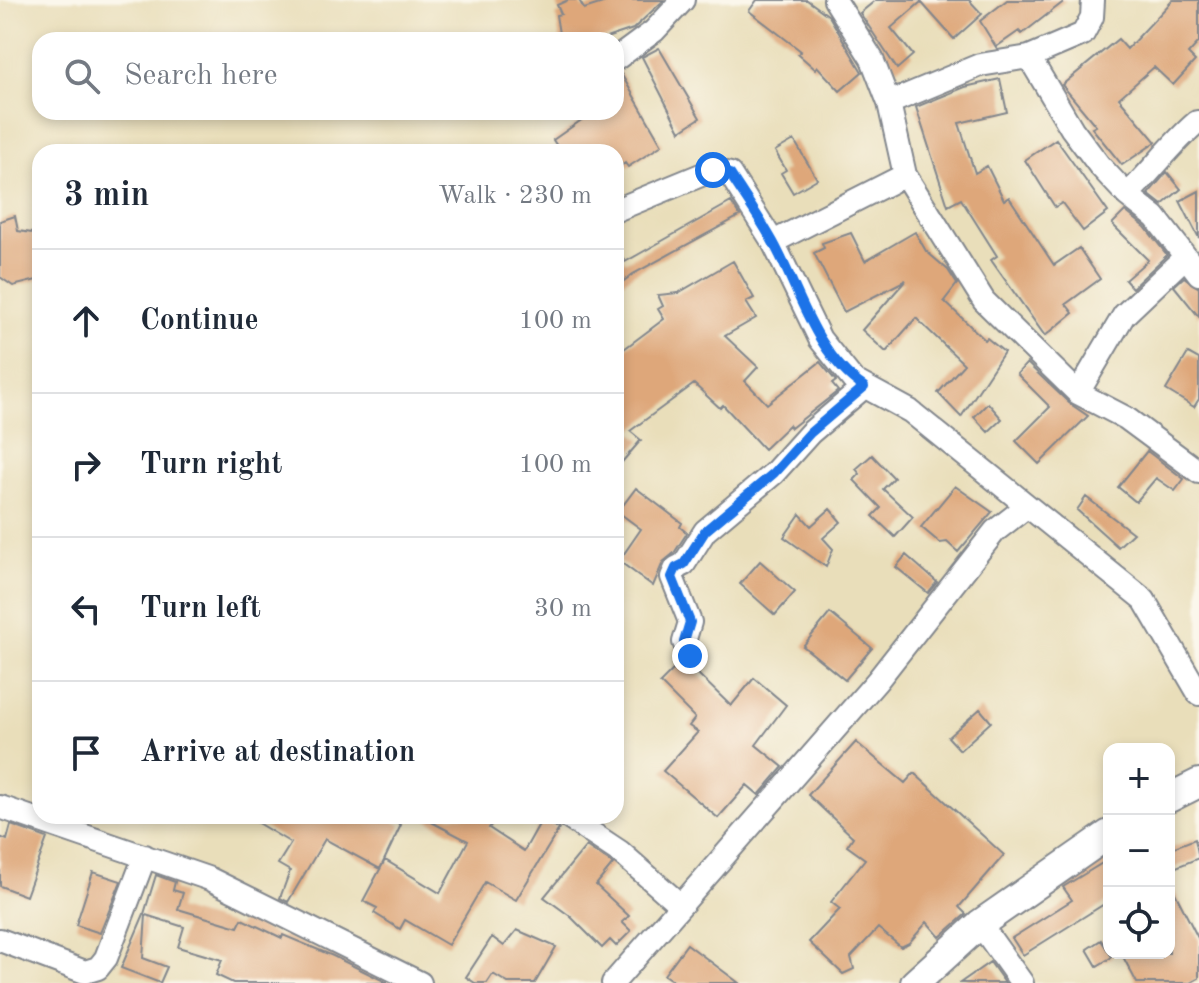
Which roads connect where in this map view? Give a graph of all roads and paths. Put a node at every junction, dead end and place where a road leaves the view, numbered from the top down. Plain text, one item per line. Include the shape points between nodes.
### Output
1 (683, 0) edge
2 (835, 0) edge
3 (1093, 0) edge
4 (624, 53) edge
5 (1029, 57) junction
6 (889, 103) junction
7 (1197, 122) dead end
8 (905, 175) junction
9 (1127, 195) junction
10 (624, 207) edge
11 (773, 242) junction
12 (1192, 266) edge
13 (864, 387) junction
14 (1078, 393) junction
15 (910, 411) junction
16 (1199, 472) edge
17 (1026, 507) junction
18 (995, 531) junction
19 (690, 656) dead end
20 (1199, 694) edge
21 (1199, 783) edge
22 (1175, 795) edge
23 (0, 807) edge
24 (32, 818) edge
25 (50, 824) edge
26 (578, 824) edge
27 (1103, 838) edge
28 (145, 856) junction
29 (679, 904) junction
30 (980, 924) junction
31 (0, 940) edge
32 (420, 983) edge
33 (613, 983) edge
34 (915, 983) edge
35 (1022, 983) edge

1 - 4 street
2 - 6 street via 872,59
3 - 5 street via 1083,34
5 - 6 street via 980,65
5 - 9 street via 1072,129
6 - 8 street
7 - 9 street
8 - 11 street
8 - 14 street via 984,301
9 - 12 street via 1155,217
10 - 11 street via 721,169 730,174
11 - 13 street via 820,339
12 - 14 street via 1124,315
13 - 15 street
13 - 19 street via 705,531 676,568 672,577 690,622 684,642
14 - 16 street via 1126,418
15 - 17 street
15 - 18 street via 1001,506
17 - 18 street
17 - 20 street via 1144,600
18 - 29 street via 877,681
21 - 22 street
23 - 24 street
25 - 28 street
26 - 29 street via 620,852
27 - 30 street
28 - 31 street via 98,968 85,972
28 - 32 street via 262,902
29 - 33 street
30 - 34 street
30 - 35 street

